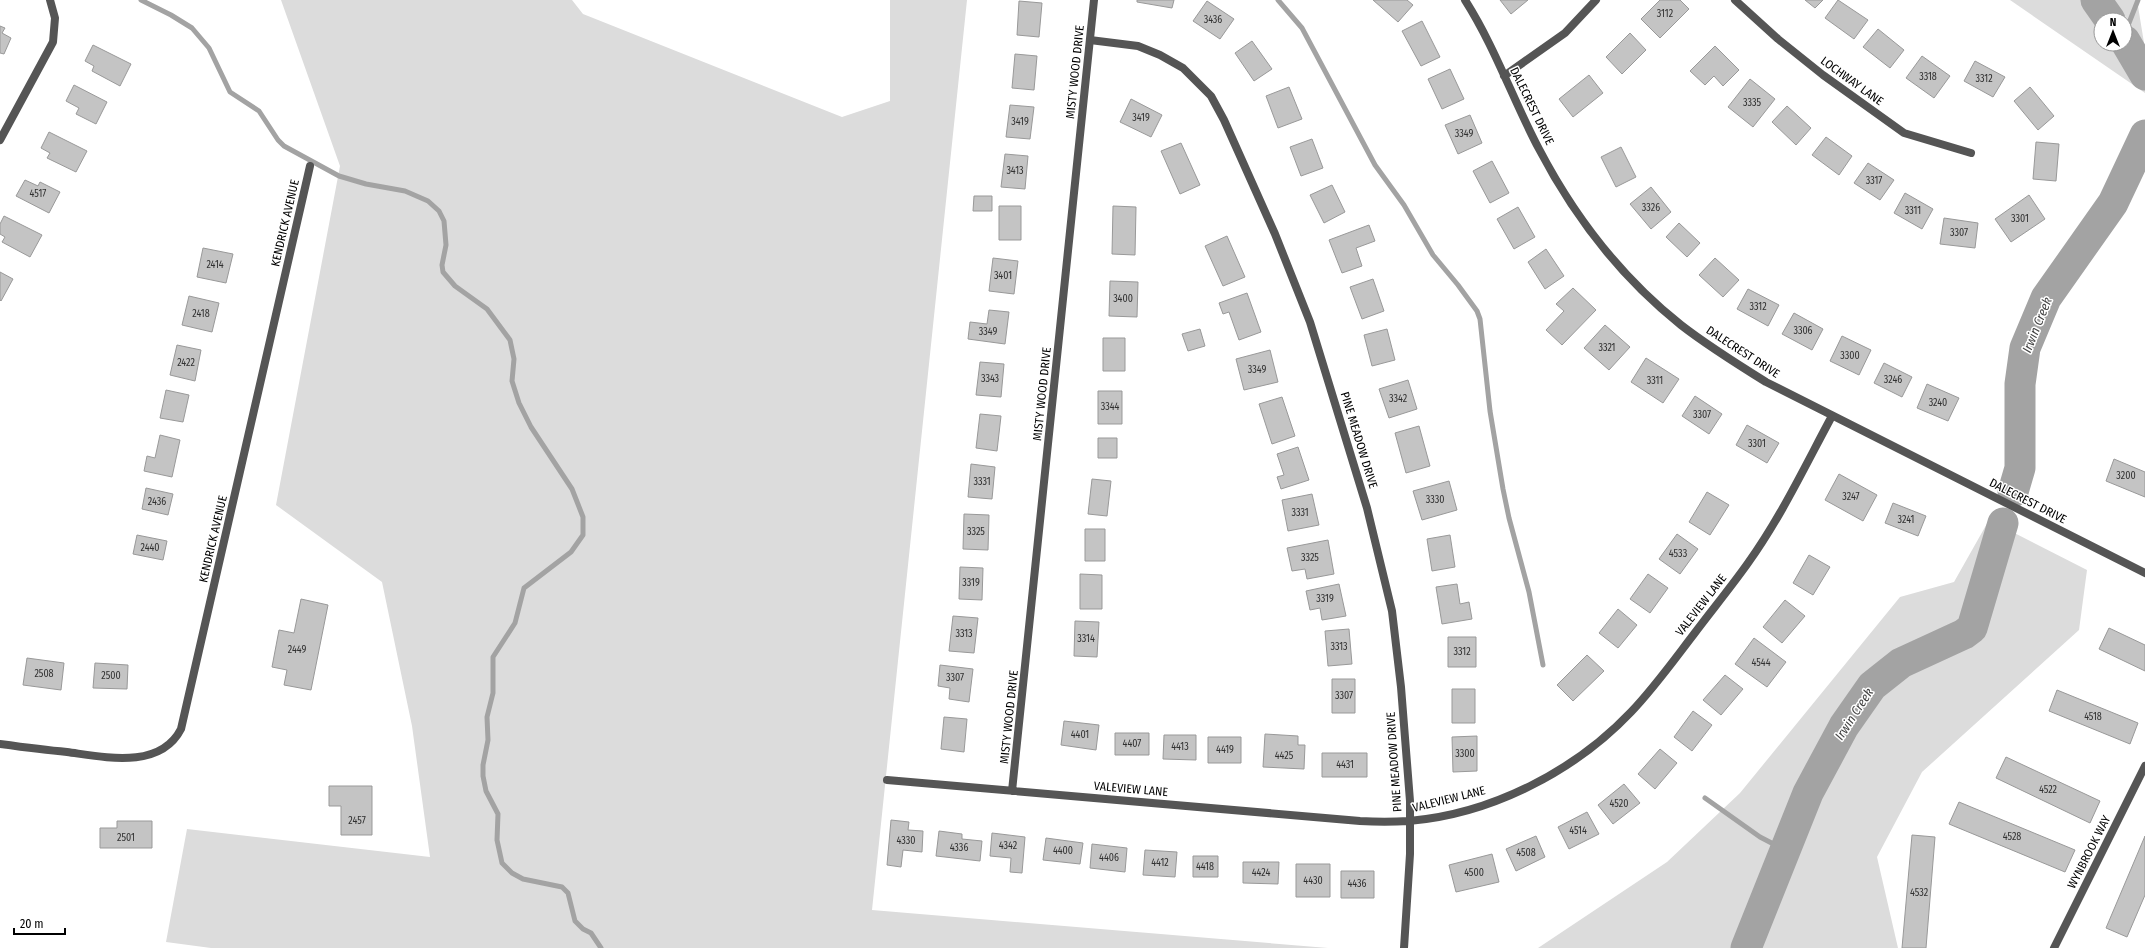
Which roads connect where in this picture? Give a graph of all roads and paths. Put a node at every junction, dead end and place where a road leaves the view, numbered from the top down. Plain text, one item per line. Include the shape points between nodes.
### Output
1 (50, 0) edge
2 (1094, 0) edge
3 (1465, 0) edge
4 (1596, 0) edge
5 (1736, 0) edge
6 (1090, 40) junction
7 (1504, 76) junction
8 (0, 140) edge
9 (1971, 153) dead end
10 (310, 166) dead end
11 (1832, 416) junction
12 (2145, 573) edge
13 (0, 744) edge
14 (2145, 766) edge
15 (887, 780) dead end
16 (1012, 791) junction
17 (1410, 821) junction
18 (1404, 948) edge
19 (2054, 948) edge

1 - 8 street via 55,18 52,42
2 - 6 street, MISTY WOOD DRIVE
3 - 7 street, DALECREST DRIVE
4 - 7 street via 1565,32
5 - 9 street, LOCHWAY LANE via 1778,39 1823,75 1904,133
6 - 16 street, MISTY WOOD DRIVE
6 - 17 street, PINE MEADOW DRIVE via 1138,46 1160,55 1183,68 1202,86 1224,120 1275,234 1325,367 1378,549 1397,646 1410,793
7 - 11 street, DALECREST DRIVE via 1539,149 1565,194 1611,256 1645,292 1680,324 1720,354 1766,382
10 - 13 street, KENDRICK AVENUE via 178,736 172,743 155,753 139,757 113,758
11 - 12 street, DALECREST DRIVE
11 - 17 street, VALEVIEW LANE via 1787,500 1748,563 1650,691 1616,727 1590,749 1534,784 1469,809
14 - 19 street, WYNBROOK WAY
15 - 16 street, VALEVIEW LANE
16 - 17 street, VALEVIEW LANE via 1360,821
17 - 18 street, PINE MEADOW DRIVE

